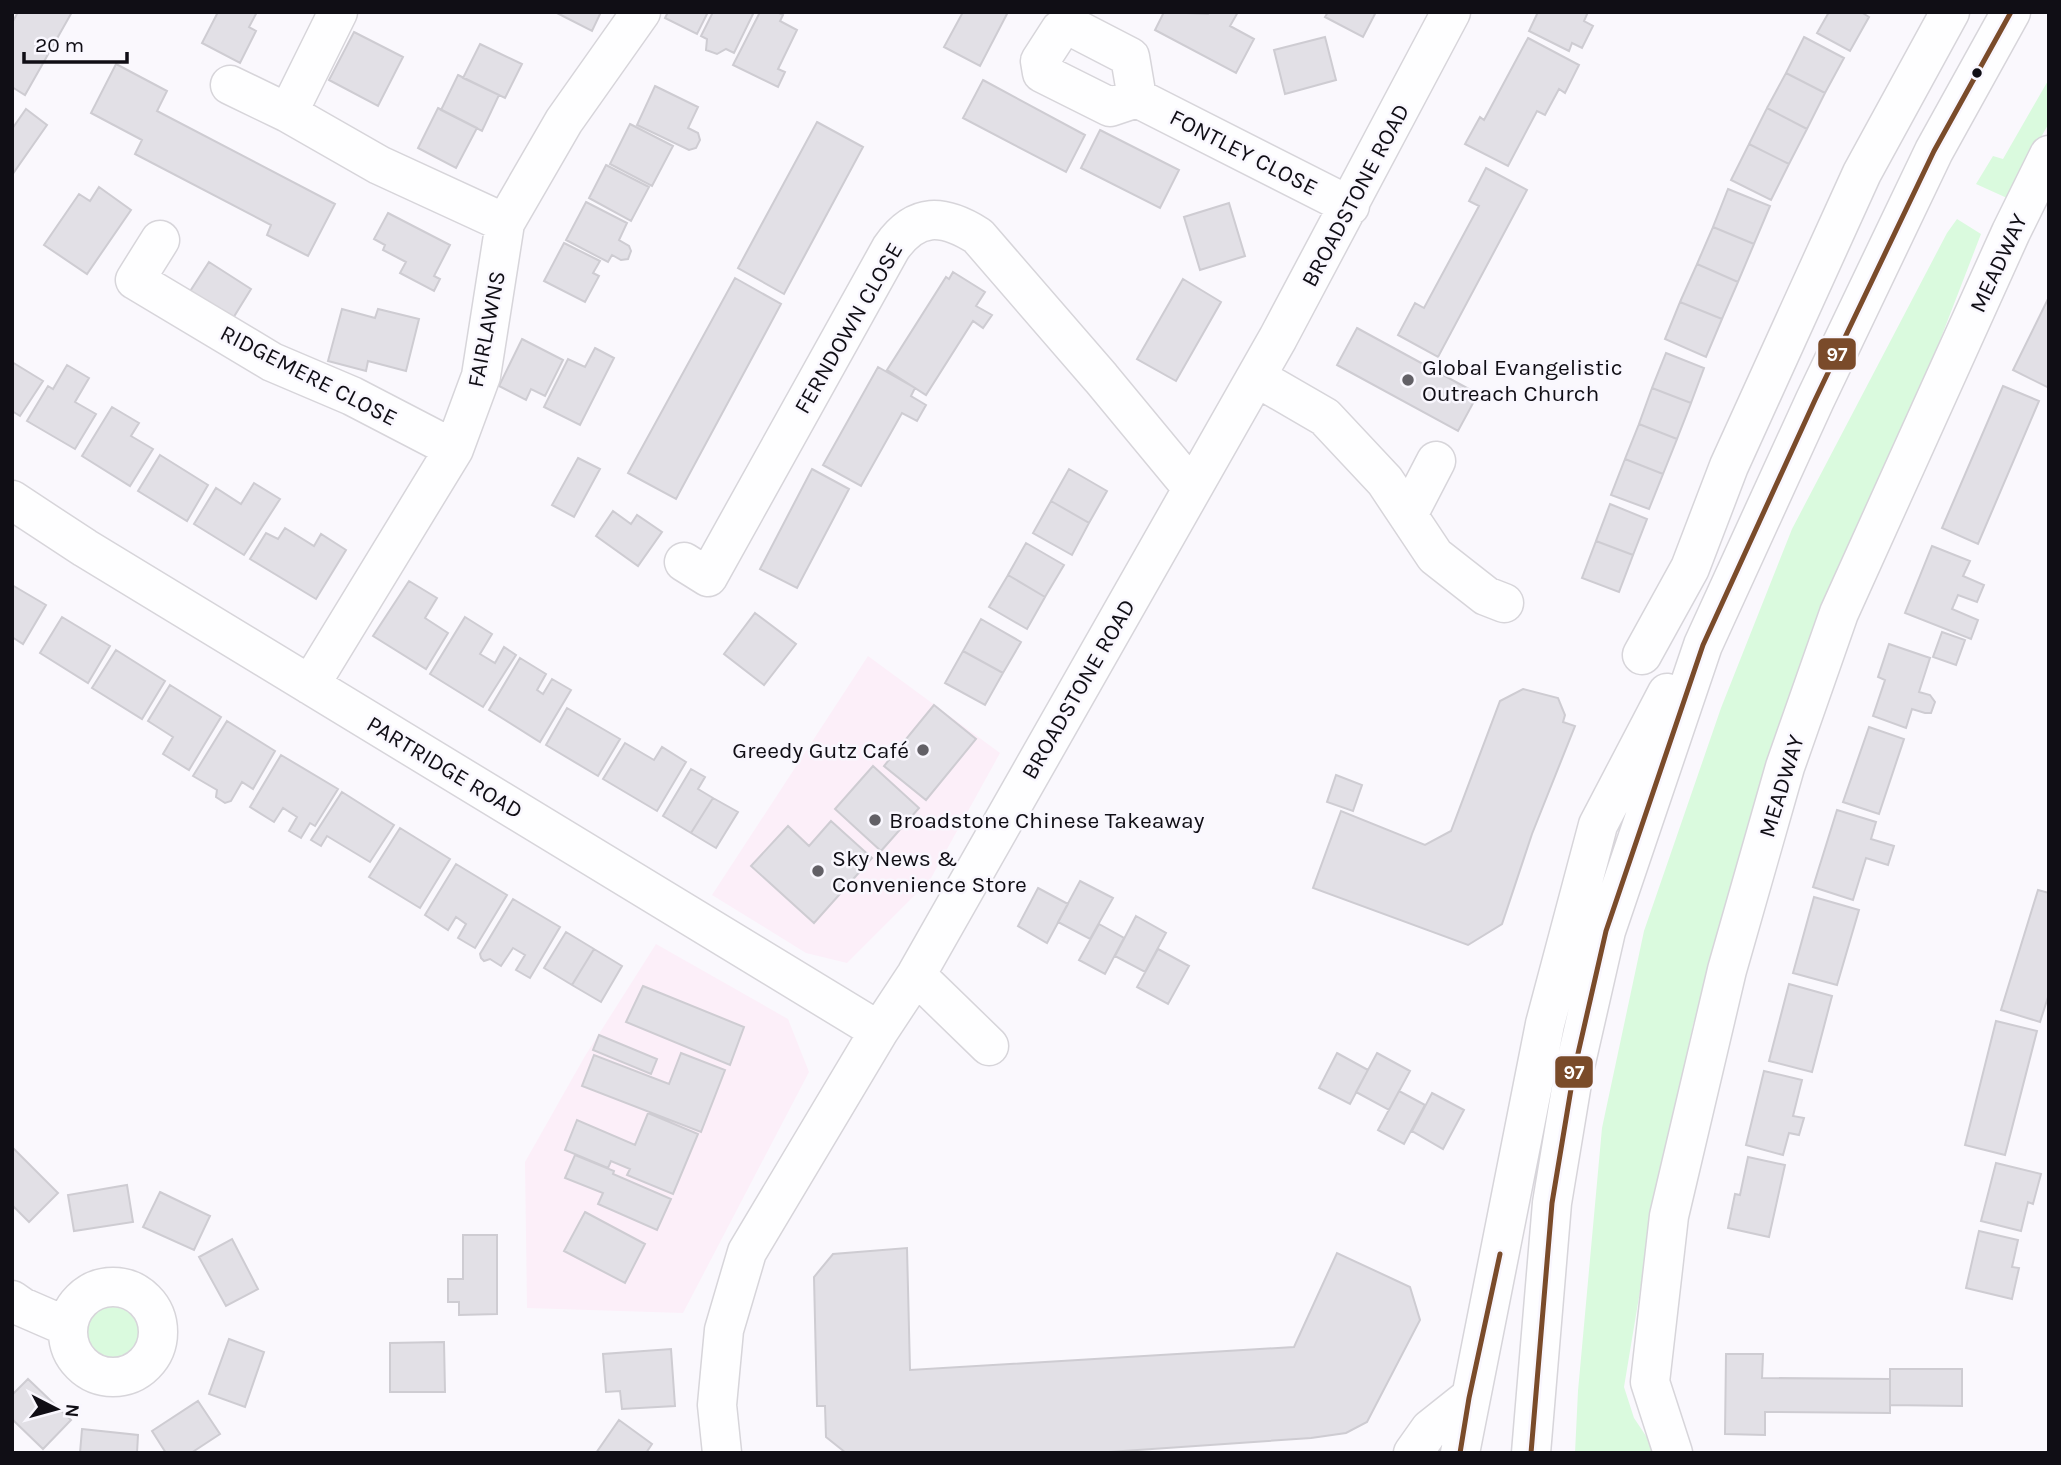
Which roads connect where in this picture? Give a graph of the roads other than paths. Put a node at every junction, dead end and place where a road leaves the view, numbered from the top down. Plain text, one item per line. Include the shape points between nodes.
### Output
1 (338, 12) edge
2 (641, 12) edge
3 (1451, 12) edge
4 (1950, 12) edge
5 (2011, 19) edge
6 (230, 85) dead end
7 (1138, 98) dead end
8 (288, 113) junction
9 (2049, 155) edge
10 (1350, 206) junction
11 (505, 223) junction
12 (160, 240) dead end
13 (1256, 377) junction
14 (454, 449) junction
15 (1436, 461) dead end
16 (1192, 488) junction
17 (12, 500) edge
18 (1408, 515) junction
19 (684, 562) dead end
20 (1690, 568) junction
21 (1723, 602) junction
22 (1504, 603) dead end
23 (1703, 645) junction
24 (1642, 655) dead end
25 (310, 685) junction
26 (916, 975) junction
27 (879, 1031) junction
28 (989, 1046) dead end
29 (12, 1300) edge
30 (68, 1327) dead end
31 (1469, 1398) junction
32 (722, 1453) edge
33 (1413, 1453) edge
34 (1460, 1453) edge
35 (1531, 1453) edge
36 (1673, 1453) edge

1 - 8 street
2 - 11 street, FAIRLAWNS via 564,121
3 - 10 street, BROADSTONE ROAD
4 - 20 street via 1862,173 1729,466
5 - 21 street via 1934,151
6 - 8 street
7 - 10 street, FONTLEY CLOSE
8 - 11 street via 379,165
9 - 36 street, MEADWAY via 1839,613 1781,779 1727,970 1668,1216 1650,1382
10 - 13 street, BROADSTONE ROAD
11 - 14 street, FAIRLAWNS via 481,376
12 - 14 street, RIDGEMERE CLOSE via 135,280 272,362 352,396
13 - 16 street, BROADSTONE ROAD
13 - 18 street via 1325,417 1385,481
14 - 25 street, FAIRLAWNS
15 - 18 street
16 - 19 street, FERNDOWN CLOSE via 978,236 959,224 925,221 902,233 891,248 708,577
16 - 26 street, BROADSTONE ROAD
17 - 25 street, PARTRIDGE ROAD
18 - 22 street via 1435,556 1486,596
20 - 21 street
20 - 24 street
21 - 23 street
23 - 31 street via 1661,701 1598,825 1545,1024
23 - 35 street via 1606,931 1574,1071 1552,1203
25 - 27 street, PARTRIDGE ROAD
26 - 27 street, BROADSTONE ROAD
26 - 28 street
27 - 32 street, BROADSTONE ROAD via 747,1252 723,1330 717,1405
29 - 30 street
31 - 33 street via 1430,1429
31 - 34 street

